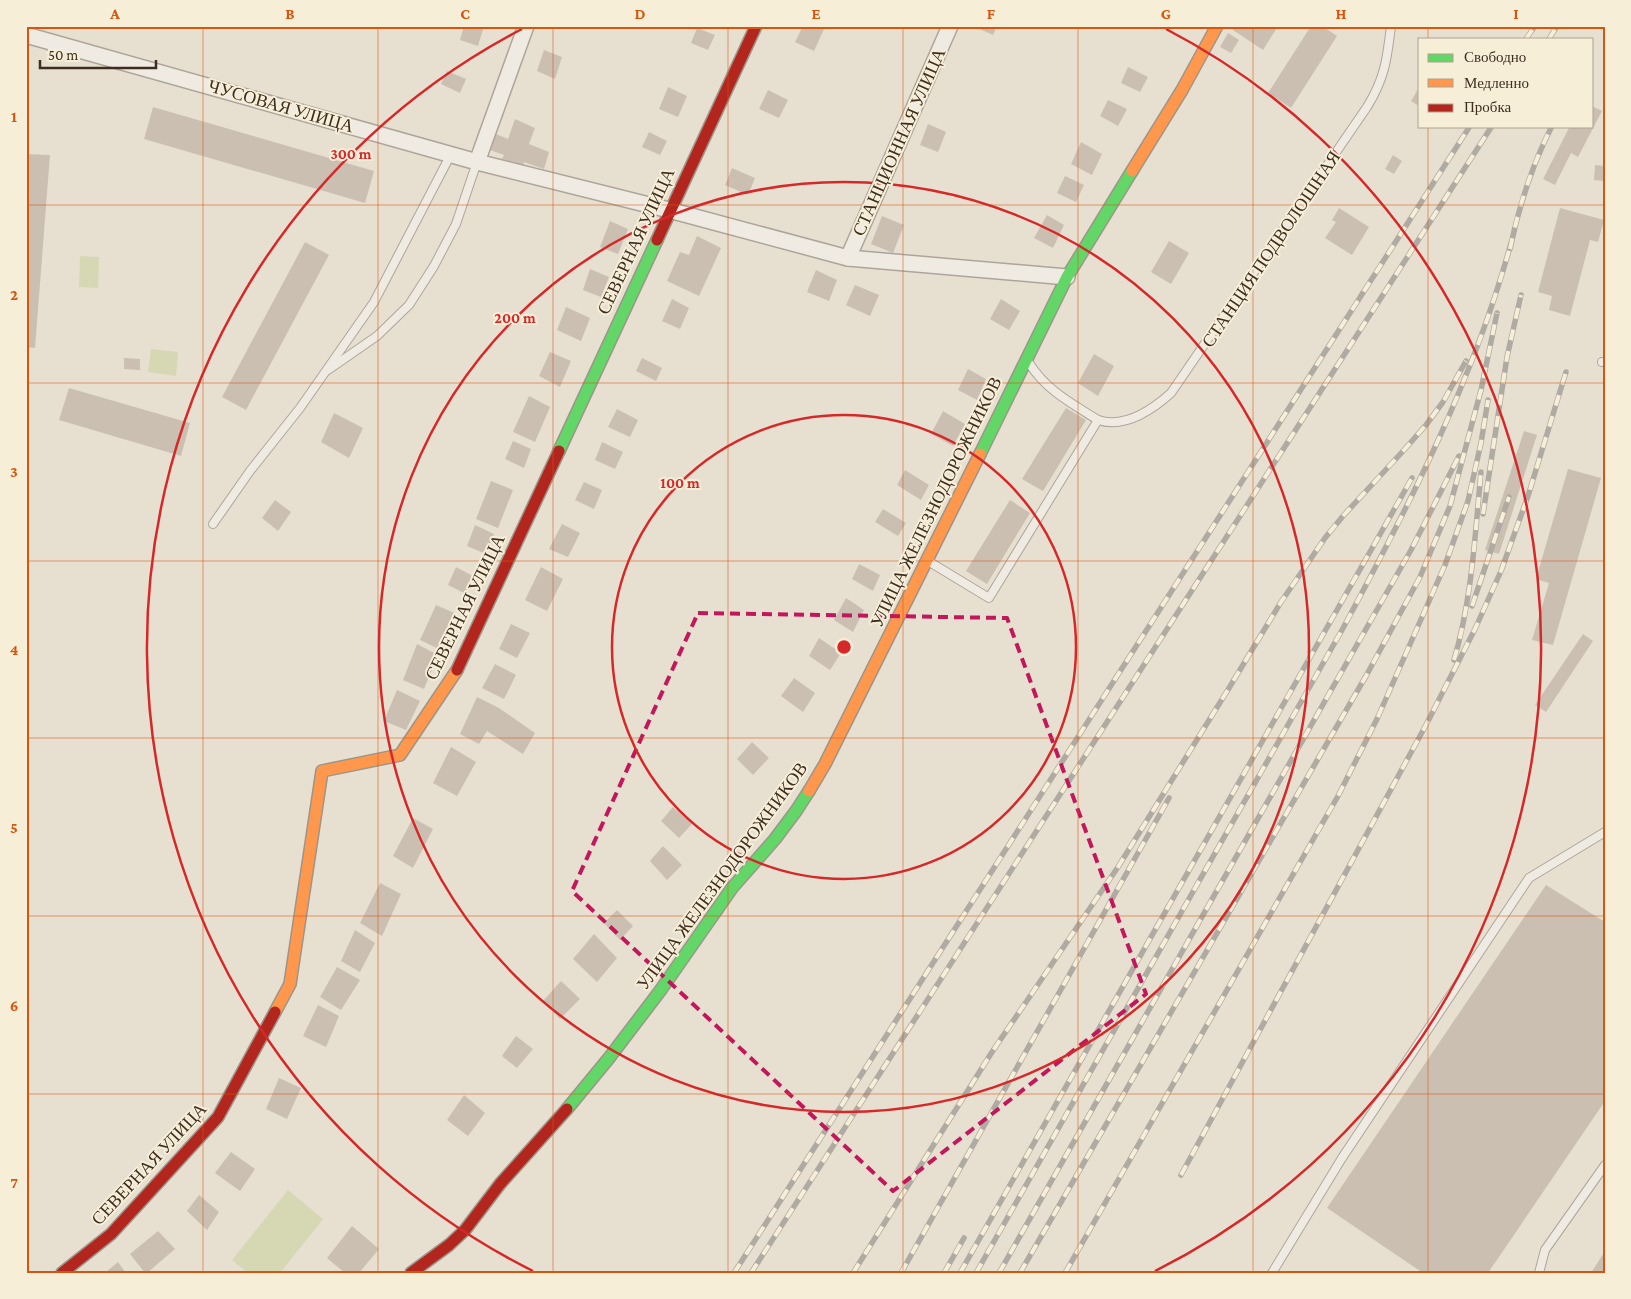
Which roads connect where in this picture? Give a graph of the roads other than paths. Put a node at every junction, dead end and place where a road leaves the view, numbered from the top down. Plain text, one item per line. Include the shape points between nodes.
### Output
1 (526, 26) edge
2 (756, 26) edge
3 (950, 26) edge
4 (1217, 26) edge
5 (1391, 26) edge
6 (26, 35) edge
7 (451, 154) junction
8 (478, 162) junction
9 (669, 210) junction
10 (848, 258) junction
11 (1068, 277) junction
12 (1027, 359) junction
13 (324, 373) junction
14 (1098, 420) junction
15 (213, 524) dead end
16 (928, 560) junction
17 (1605, 832) edge
18 (1605, 1165) edge
19 (62, 1273) edge
20 (411, 1273) edge
21 (1272, 1273) edge
22 (1539, 1273) edge

1 - 8 street
2 - 9 street, СЕВЕРНАЯ УЛИЦА
3 - 10 street, СТАНЦИОННАЯ УЛИЦА
4 - 11 street, УЛИЦА ЖЕЛЕЗНОДОРОЖНИКОВ via 1182,90
5 - 14 lane, СТАНЦИЯ ПОДВОЛОШНАЯ via 1385,69 1375,94 1172,393 1133,418 1109,424
6 - 7 street, ЧУСОВАЯ УЛИЦА
7 - 8 street, ЧУСОВАЯ УЛИЦА
7 - 13 lane via 374,302
8 - 9 street, ЧУСОВАЯ УЛИЦА
8 - 13 lane via 456,224 409,305 377,336
9 - 10 street, ЧУСОВАЯ УЛИЦА
9 - 19 street, СЕВЕРНАЯ УЛИЦА via 454,676 400,755 322,771 290,984 218,1117 111,1234
10 - 11 street, ЧУСОВАЯ УЛИЦА
11 - 12 street, УЛИЦА ЖЕЛЕЗНОДОРОЖНИКОВ
12 - 14 lane via 1056,394
12 - 16 street, УЛИЦА ЖЕЛЕЗНОДОРОЖНИКОВ
13 - 15 lane
14 - 16 lane via 989,598
16 - 20 street, УЛИЦА ЖЕЛЕЗНОДОРОЖНИКОВ via 825,764 796,811 732,888 648,1006 570,1107 500,1184 465,1230
17 - 21 lane via 1529,878 1342,1158
18 - 22 lane via 1545,1250

